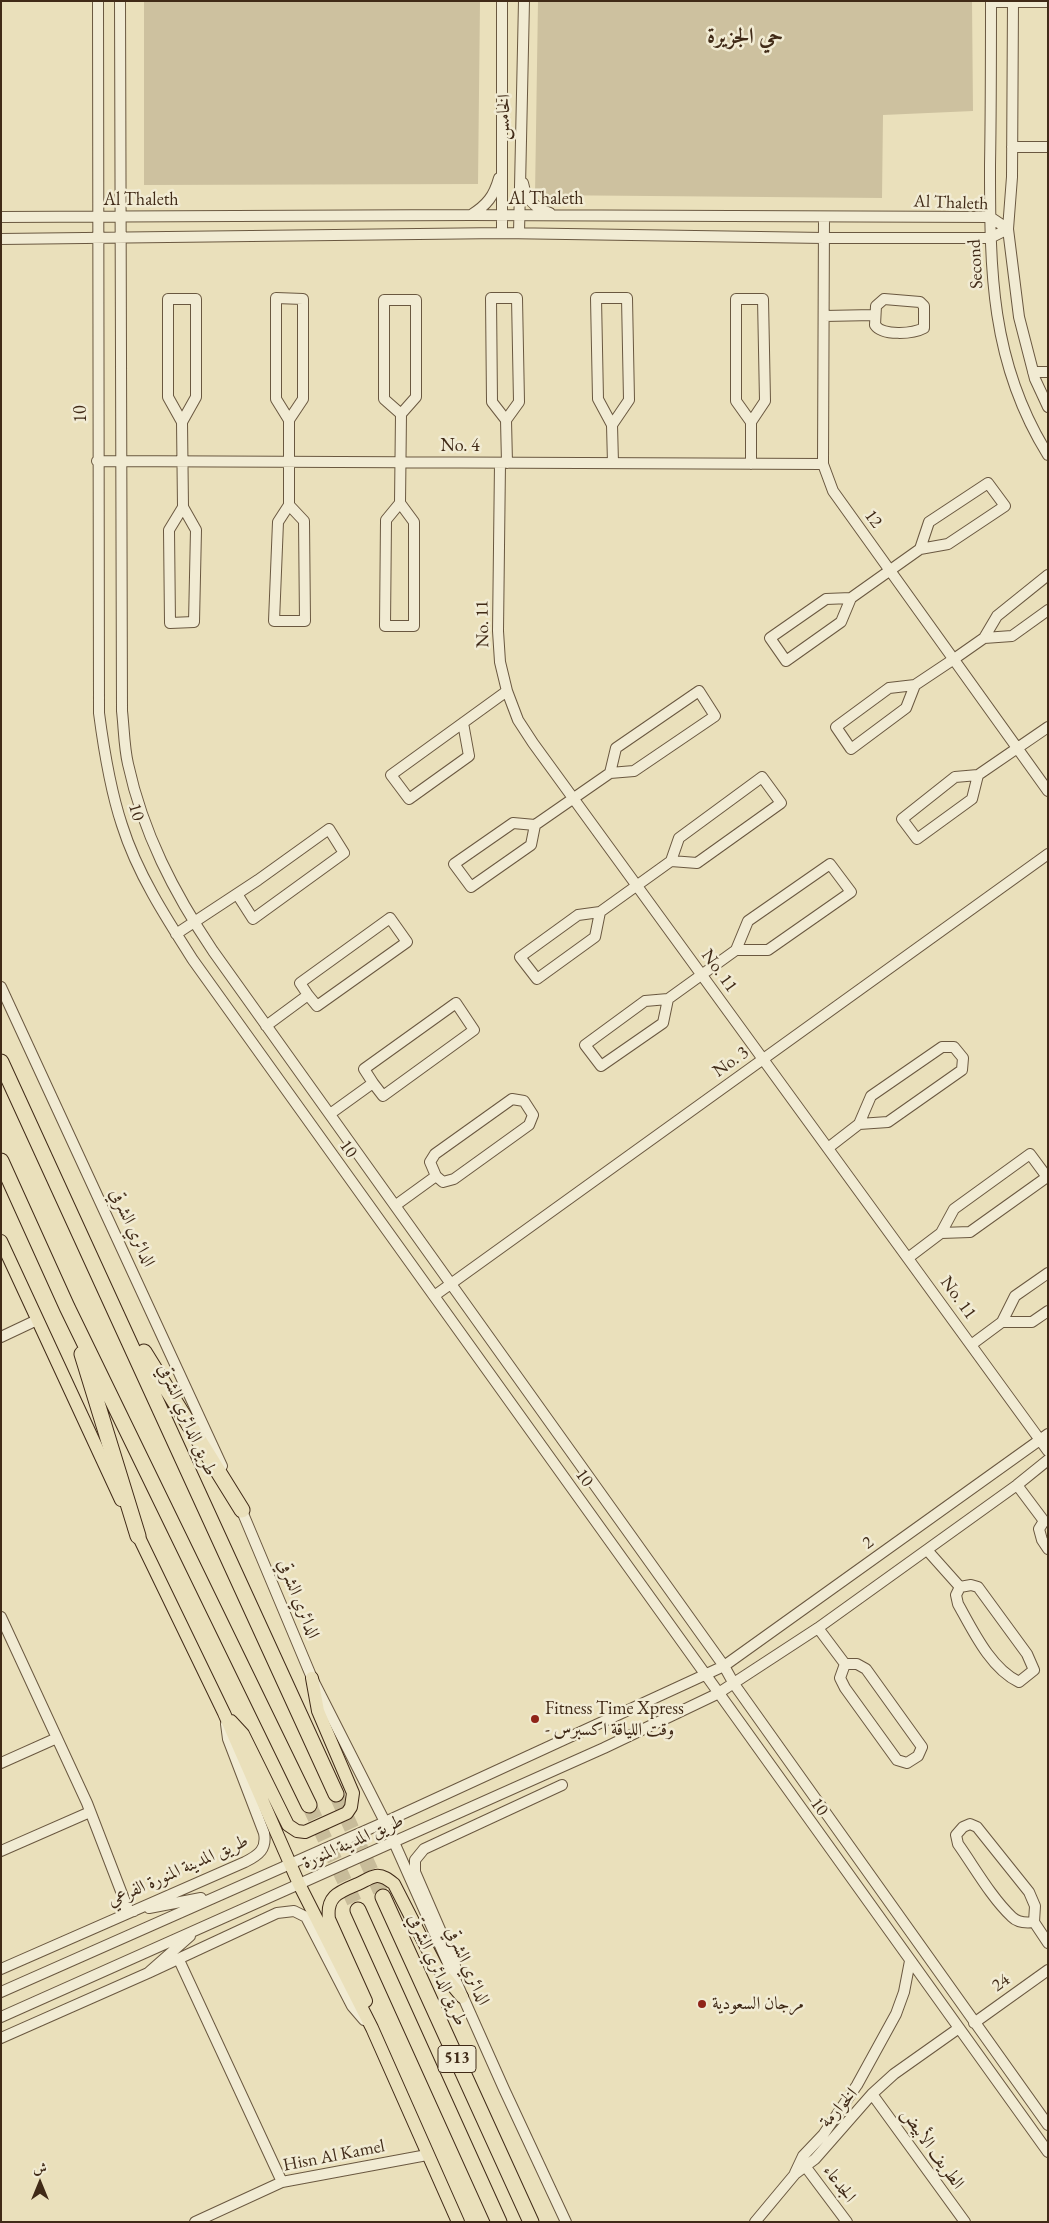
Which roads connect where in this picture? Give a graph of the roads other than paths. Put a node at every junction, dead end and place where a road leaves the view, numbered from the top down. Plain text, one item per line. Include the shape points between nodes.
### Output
1 (98, 1) edge
2 (120, 1) edge
3 (502, 1) edge
4 (524, 1) edge
5 (991, 1) edge
6 (1013, 2) edge
7 (1048, 2) edge
8 (1012, 147) junction
9 (1048, 147) edge
10 (519, 166) junction
11 (502, 167) junction
12 (471, 215) junction
13 (502, 215) junction
14 (519, 216) junction
15 (558, 216) junction
16 (1, 217) edge
17 (98, 217) junction
18 (120, 217) junction
19 (824, 217) junction
20 (990, 218) junction
21 (1008, 229) junction
22 (502, 233) junction
23 (519, 233) junction
24 (824, 238) junction
25 (990, 238) junction
26 (1, 239) edge
27 (98, 239) junction
28 (120, 239) junction
29 (874, 315) junction
30 (824, 316) junction
31 (1033, 372) junction
32 (1048, 372) edge
33 (1048, 407) edge
34 (401, 414) junction
35 (290, 420) junction
36 (506, 420) junction
37 (182, 422) junction
38 (751, 422) junction
39 (612, 425) junction
40 (1048, 455) edge
41 (97, 461) junction
42 (120, 461) junction
43 (182, 462) junction
44 (290, 462) junction
45 (401, 462) junction
46 (504, 463) junction
47 (614, 463) junction
48 (751, 464) junction
49 (823, 464) junction
50 (400, 503) junction
51 (290, 505) junction
52 (183, 507) junction
53 (920, 550) junction
54 (890, 571) junction
55 (1048, 575) edge
56 (851, 598) junction
57 (1048, 610) edge
58 (984, 638) junction
59 (954, 659) junction
60 (915, 685) junction
61 (507, 691) junction
62 (463, 723) junction
63 (1048, 727) edge
64 (1018, 748) junction
65 (610, 773) junction
66 (978, 775) junction
67 (1048, 791) edge
68 (572, 798) junction
69 (535, 825) junction
70 (1048, 854) edge
71 (671, 861) junction
72 (636, 885) junction
73 (237, 894) junction
74 (600, 912) junction
75 (194, 922) junction
76 (176, 934) junction
77 (736, 950) junction
78 (702, 975) junction
79 (1, 987) edge
80 (308, 995) junction
81 (668, 999) junction
82 (266, 1026) junction
83 (763, 1059) junction
84 (1, 1062) edge
85 (373, 1083) junction
86 (330, 1114) junction
87 (859, 1124) junction
88 (828, 1148) junction
89 (1, 1161) edge
90 (436, 1176) junction
91 (396, 1205) junction
92 (941, 1233) junction
93 (1, 1241) edge
94 (908, 1258) junction
95 (1048, 1272) edge
96 (452, 1283) junction
97 (434, 1296) junction
98 (111, 1299) junction
99 (67, 1307) junction
100 (1048, 1311) edge
101 (37, 1320) junction
102 (1002, 1322) junction
103 (1, 1337) edge
104 (971, 1345) junction
105 (1044, 1437) edge
106 (1048, 1451) edge
107 (1048, 1460) edge
108 (1017, 1485) junction
109 (242, 1510) junction
110 (1046, 1521) edge
111 (138, 1536) junction
112 (1048, 1549) edge
113 (927, 1550) junction
114 (960, 1587) junction
115 (1, 1617) edge
116 (818, 1628) junction
117 (845, 1664) junction
118 (724, 1666) junction
119 (704, 1674) junction
120 (312, 1678) junction
121 (734, 1684) junction
122 (717, 1694) junction
123 (224, 1713) junction
124 (57, 1738) junction
125 (1, 1763) edge
126 (562, 1785) dead end
127 (336, 1794) tunnel mouth
128 (309, 1805) tunnel mouth
129 (90, 1812) junction
130 (385, 1822) junction
131 (394, 1842) junction
132 (1, 1851) edge
133 (289, 1863) junction
134 (299, 1884) junction
135 (216, 1895) junction
136 (383, 1897) tunnel mouth
137 (358, 1910) tunnel mouth
138 (129, 1912) junction
139 (1034, 1922) junction
140 (198, 1929) junction
141 (1048, 1943) edge
142 (179, 1960) junction
143 (910, 1961) junction
144 (1, 1969) edge
145 (1048, 1970) edge
146 (148, 1973) junction
147 (1, 1992) edge
148 (462, 1997) junction
149 (1, 2017) edge
150 (974, 2023) junction
151 (372, 2028) junction
152 (959, 2028) junction
153 (1, 2038) edge
154 (872, 2094) junction
155 (1048, 2125) edge
156 (1048, 2152) edge
157 (427, 2156) junction
158 (805, 2166) junction
159 (795, 2174) junction
160 (282, 2182) junction
161 (195, 2222) edge
162 (458, 2222) edge
163 (499, 2222) edge
164 (531, 2222) edge
165 (566, 2222) edge
166 (755, 2222) edge
167 (847, 2222) edge
168 (965, 2222) edge

1 - 17 street, 10
2 - 18 street, 10
3 - 11 street, الخامس
4 - 10 street, الخامس
5 - 6 street
5 - 20 street, Second
6 - 7 street
6 - 8 street, Second
8 - 9 street
8 - 21 street, Second
10 - 14 street, الخامس
10 - 15 street via 525,195 532,204
11 - 12 street via 493,196
11 - 13 street, الخامس
12 - 13 street, Al Thaleth
12 - 18 street, Al Thaleth
13 - 14 street, Al Thaleth
13 - 22 street, الخامس
14 - 15 street, Al Thaleth
14 - 23 street, الخامس
15 - 19 street, Al Thaleth
16 - 17 street, Al Thaleth
17 - 18 street, Al Thaleth
17 - 27 street, 10
18 - 28 street, 10
19 - 20 street, Al Thaleth
19 - 24 street, 12
20 - 21 street, Al Thaleth
20 - 25 street, Second
21 - 25 street, Al Thaleth
21 - 31 street, Second via 1019,317
22 - 23 street, Al Thaleth
22 - 28 street, Al Thaleth
23 - 24 street, Al Thaleth
24 - 25 street, Al Thaleth
24 - 30 street, 12
25 - 40 street, Second via 996,313 1005,358
26 - 27 street, Al Thaleth
27 - 28 street, Al Thaleth
27 - 41 street, 10
28 - 42 street, 10
29 - 29 street via 882,300 918,300 924,306 925,325 915,331 885,332 875,327
29 - 30 street
30 - 49 street, 12
31 - 32 street
31 - 33 street, Second
34 - 34 street via 384,399 384,300 416,300 416,397
34 - 45 street
35 - 35 street via 276,399 276,298 303,299 303,399
35 - 44 street
36 - 36 street via 492,402 491,298 516,298 519,402
36 - 46 street, No. 11
37 - 37 street via 168,397 168,299 196,299 196,397
37 - 43 street
38 - 38 street via 736,401 736,299 763,299 765,401
38 - 48 street
39 - 39 street via 629,400 627,298 596,298 598,399
39 - 47 street
41 - 42 street, No. 4
41 - 76 street, 10 via 98,713 107,768 125,834 139,867
42 - 43 street, No. 4
42 - 75 street, 10 via 120,668 128,764 144,820 160,859
43 - 44 street, No. 4
43 - 52 street
44 - 45 street, No. 4
44 - 51 street
45 - 46 street, No. 4
45 - 50 street
46 - 47 street, No. 4
46 - 61 street, No. 11 via 498,632 500,662
47 - 48 street, No. 4
48 - 49 street, No. 4
49 - 54 street, 12 via 833,491
50 - 50 street via 386,520 385,626 414,626 414,522
51 - 51 street via 278,522 274,620 305,620 304,521
52 - 52 street via 168,530 170,622 194,622 196,530
53 - 53 street via 929,522 988,483 1005,506 948,544
53 - 54 street
54 - 56 street
54 - 59 street, 12
55 - 58 street via 996,616
56 - 56 street via 841,622 786,662 770,638 826,599
57 - 58 street via 1012,636
58 - 59 street
59 - 60 street
59 - 64 street, 12
60 - 60 street via 906,708 851,749 836,727 889,688
61 - 62 street
61 - 68 street, No. 11 via 518,720
62 - 62 street via 391,775 409,799 469,756
63 - 64 street
64 - 66 street
64 - 67 street, 12
65 - 65 street via 616,748 698,691 716,716 634,771
65 - 68 street
66 - 66 street via 972,799 917,839 902,819 955,777
68 - 69 street
68 - 72 street, No. 11
69 - 69 street via 531,845 470,887 454,864 513,823
70 - 83 street, No. 3
71 - 71 street via 680,838 762,777 781,803 697,863
71 - 72 street
72 - 74 street
72 - 78 street, No. 11
73 - 73 street via 253,919 344,853 329,829
73 - 75 street
74 - 74 street via 596,937 537,979 520,957 578,915
75 - 76 street
75 - 82 street, 10
76 - 97 street, 10
77 - 77 street via 748,921 830,864 851,892 768,950
77 - 78 street
78 - 81 street
78 - 83 street, No. 11
79 - 109 street, الدائري الشرقي
80 - 80 street via 300,983 390,918 408,942 317,1006
80 - 82 street
81 - 81 street via 663,1023 601,1066 585,1044 644,1001
82 - 86 street, 10
83 - 88 street, No. 11
83 - 96 street, No. 3
84 - 98 highway, طريق الدائري الشرقي
85 - 85 street via 364,1069 456,1003 474,1030 383,1096
85 - 86 street
86 - 91 street, 10
87 - 87 street via 871,1096 942,1046 954,1046 963,1058 962,1070 888,1122
87 - 88 street
88 - 94 street, No. 11
89 - 99 highway
90 - 90 street via 430,1162 435,1154 512,1099 524,1101 533,1115 529,1125 454,1179 443,1182
90 - 91 street
91 - 96 street, 10
92 - 92 street via 954,1209 1030,1154 1047,1177 970,1232
92 - 94 street
93 - 101 main road
94 - 104 street, No. 11
95 - 102 street via 1015,1296
96 - 97 street, No. 3
96 - 118 street, 10
97 - 119 street, 10
98 - 109 highway
98 - 127 highway, طريق الدائري الشرقي
99 - 111 highway
99 - 128 highway
100 - 102 street via 1032,1322
101 - 103 street
101 - 111 main road
102 - 104 street
104 - 105 street, No. 11
105 - 106 street, No. 11
105 - 118 street, 2
107 - 108 street
108 - 110 street
108 - 113 street
109 - 120 street, الدائري الشرقي
110 - 112 street via 1039,1529
111 - 123 main road
113 - 114 street
113 - 116 street
114 - 114 street via 978,1587 1027,1654 1034,1670 1019,1682 1005,1676 970,1626 956,1595
115 - 124 street
116 - 117 street
116 - 121 street
117 - 117 street via 857,1664 866,1669 922,1747 918,1756 907,1763 897,1760 840,1678
118 - 119 street, 2
118 - 121 street, 10
119 - 122 street, 10
119 - 130 street, طريق المدينة المنورة
120 - 123 main road via 318,1711 354,1793 347,1813 305,1832 297,1832 288,1825 243,1734
120 - 130 street, الدائري الشرقي
121 - 122 street
121 - 150 street, 10
122 - 131 street, طريق المدينة المنورة
122 - 143 street, 10
123 - 133 main road
123 - 138 street, طريق المدينة المنورة الفرعي via 228,1739 264,1832 264,1849 245,1862
124 - 125 street
124 - 129 street
126 - 148 street via 424,1849 415,1860 415,1872 454,1962
129 - 132 street
129 - 138 street
130 - 131 street, الدائري الشرقي
130 - 133 street, طريق المدينة المنورة
131 - 134 street, طريق المدينة المنورة
131 - 148 street, الدائري الشرقي
133 - 134 main road
133 - 135 street, طريق المدينة المنورة
134 - 140 street, طريق المدينة المنورة
134 - 151 main road
135 - 138 street
135 - 147 street, طريق المدينة المنورة
136 - 164 highway, طريق الدائري الشرقي / 513
137 - 163 highway, 513
138 - 144 street, طريق المدينة المنورة الفرعي
139 - 139 street via 1034,1906 1029,1892 977,1827 970,1824 963,1827 956,1835 958,1844 995,1896 1013,1918 1025,1924
139 - 141 street
140 - 146 street
140 - 149 street, طريق المدينة المنورة
142 - 146 street
142 - 151 street via 277,1913 294,1911 306,1918 352,2006
142 - 160 street
143 - 152 street, 10
143 - 159 street via 896,2014 857,2085 803,2156
145 - 150 street, 24
146 - 153 street
148 - 151 main road via 436,1966 394,1884 376,1876 340,1891 328,1909 329,1919 365,1996
148 - 165 street, الدائري الشرقي
150 - 155 street, 10
151 - 157 main road
152 - 154 street, الخوارمة via 894,2074
152 - 156 street, 10
154 - 158 street, الخوارمة via 815,2159
154 - 168 street, الطريف الأبيض
157 - 160 street, Hisn Al Kamel
157 - 162 main road
158 - 159 street, الخوارمة
158 - 167 street, الجدعاء
159 - 166 street, الخوارمة
160 - 161 street, Hisn Al Kamel

